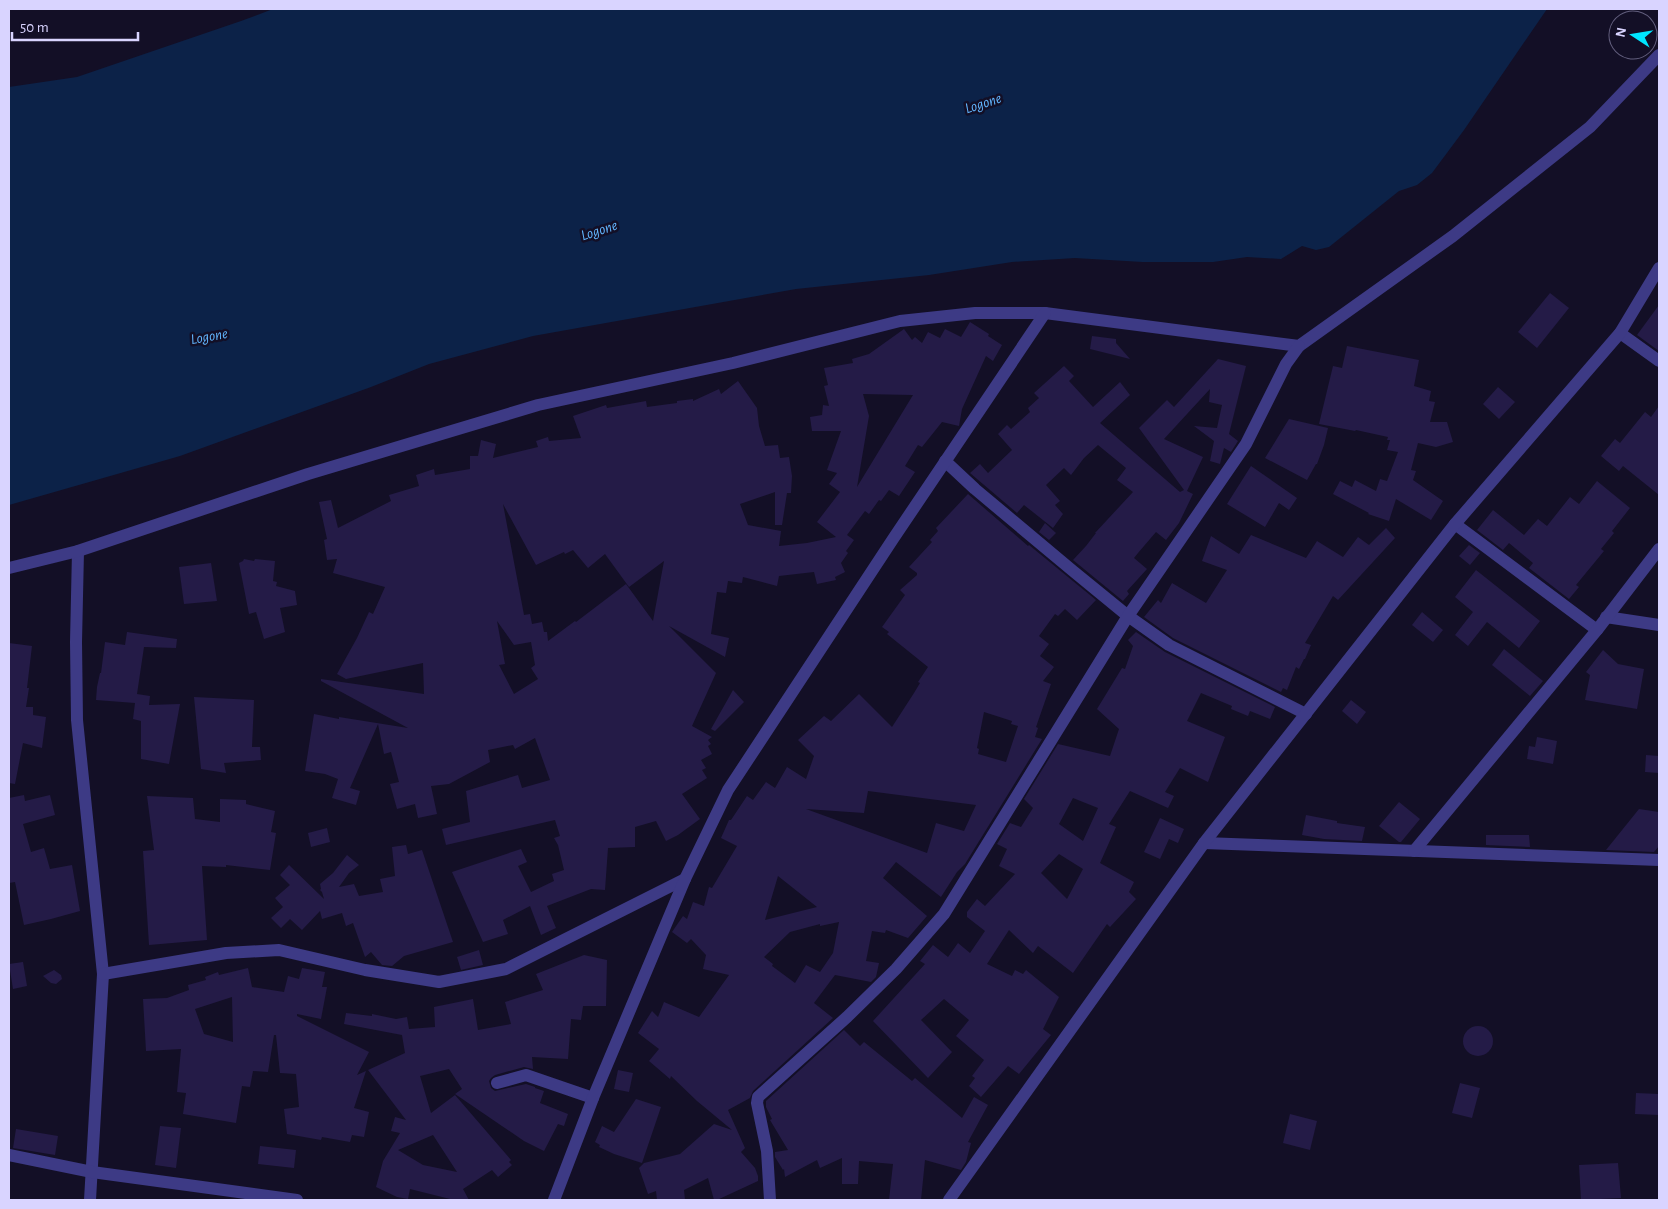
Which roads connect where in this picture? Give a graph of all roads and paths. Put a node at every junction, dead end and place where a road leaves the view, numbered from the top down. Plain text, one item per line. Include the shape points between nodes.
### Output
1 (1659, 55) edge
2 (1659, 268) edge
3 (1045, 313) junction
4 (1620, 333) junction
5 (1299, 346) junction
6 (1659, 361) edge
7 (945, 461) junction
8 (1455, 524) junction
9 (1659, 549) edge
10 (78, 551) junction
11 (9, 568) edge
12 (1128, 616) junction
13 (1606, 617) junction
14 (1659, 625) edge
15 (1597, 630) junction
16 (1306, 714) junction
17 (1204, 843) junction
18 (1414, 851) junction
19 (1657, 857) edge
20 (685, 879) junction
21 (103, 974) junction
22 (497, 1083) dead end
23 (594, 1098) junction
24 (9, 1155) edge
25 (92, 1172) junction
26 (90, 1200) edge
27 (297, 1200) edge
28 (554, 1200) edge
29 (770, 1200) edge
30 (949, 1200) edge

1 - 5 street via 1590,126 1453,236
2 - 4 street
3 - 5 street
3 - 7 street
3 - 10 street via 975,312 900,321 733,363 538,405 308,474
4 - 6 street
4 - 8 street
5 - 12 street via 1286,364 1246,444
7 - 12 street
7 - 20 street via 728,790
8 - 15 street
8 - 16 street
9 - 13 street
10 - 11 street
10 - 21 street via 77,720
12 - 16 street via 1169,645
12 - 29 street via 944,914 848,1017 758,1097 767,1151
13 - 14 street
13 - 15 street
15 - 18 street
16 - 17 street
17 - 18 street
17 - 30 street
18 - 19 street
20 - 21 street via 506,969 439,982 365,970 280,950 226,953
20 - 23 street
21 - 25 street
22 - 23 street via 526,1075
23 - 28 street
24 - 25 street
25 - 26 street
25 - 27 street

